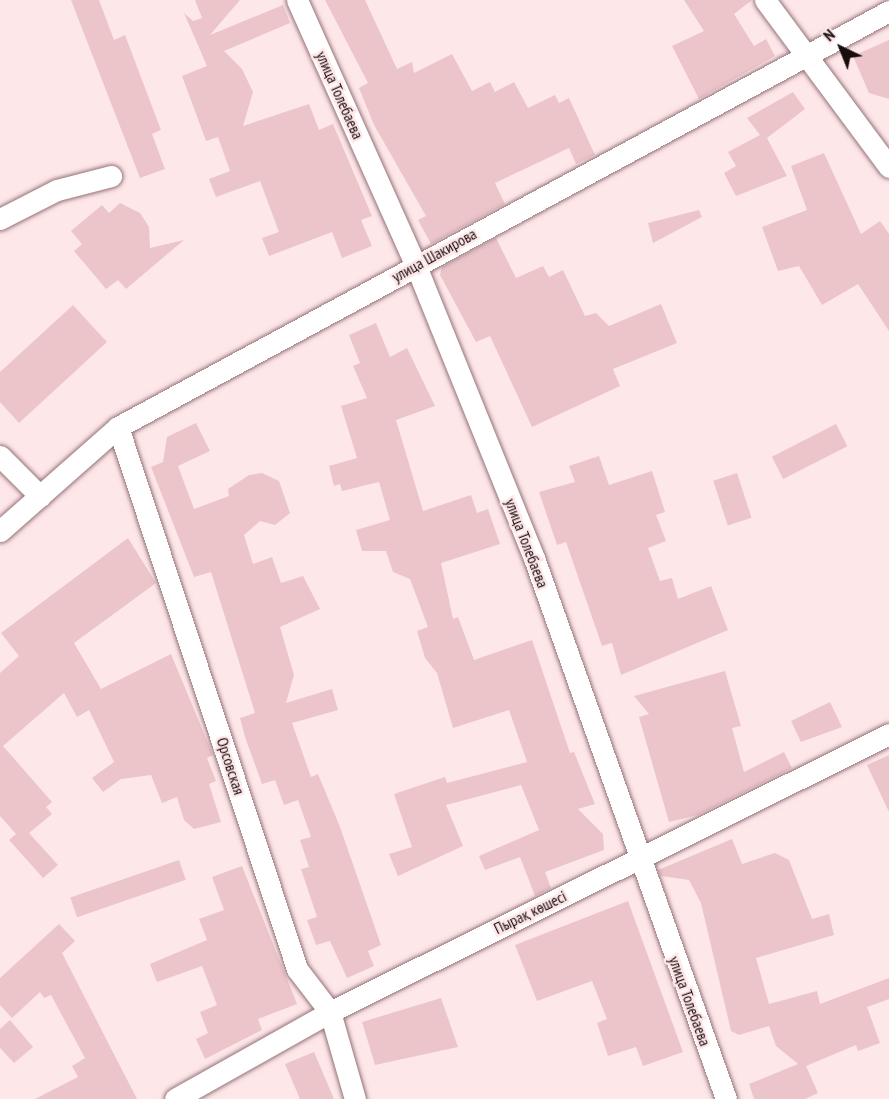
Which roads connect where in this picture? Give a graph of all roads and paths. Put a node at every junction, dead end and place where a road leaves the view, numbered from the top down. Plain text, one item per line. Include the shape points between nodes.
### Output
1 (297, 0) edge
2 (765, 0) edge
3 (889, 11) edge
4 (807, 55) junction
5 (889, 167) edge
6 (111, 176) dead end
7 (0, 219) edge
8 (416, 266) junction
9 (117, 427) junction
10 (0, 456) edge
11 (40, 496) junction
12 (0, 531) edge
13 (889, 734) edge
14 (640, 862) junction
15 (330, 1012) junction
16 (175, 1099) edge
17 (355, 1099) edge
18 (726, 1099) edge

1 - 8 street, улица Толебаева
2 - 4 street
3 - 4 street, улица Шакирова
4 - 5 street
4 - 8 street, улица Шакирова
6 - 7 street via 57,190
8 - 9 street, улица Шакирова
8 - 14 street, улица Толебаева via 534,558
9 - 11 street, улица Шакирова
9 - 15 street, Орсовская via 297,969
10 - 11 street
11 - 12 street, улица Шакирова
13 - 14 street, Пырақ көшесі
14 - 15 street, Пырақ көшесі
14 - 18 street, улица Толебаева
15 - 16 street, Пырақ көшесі
15 - 17 street, Орсовская

